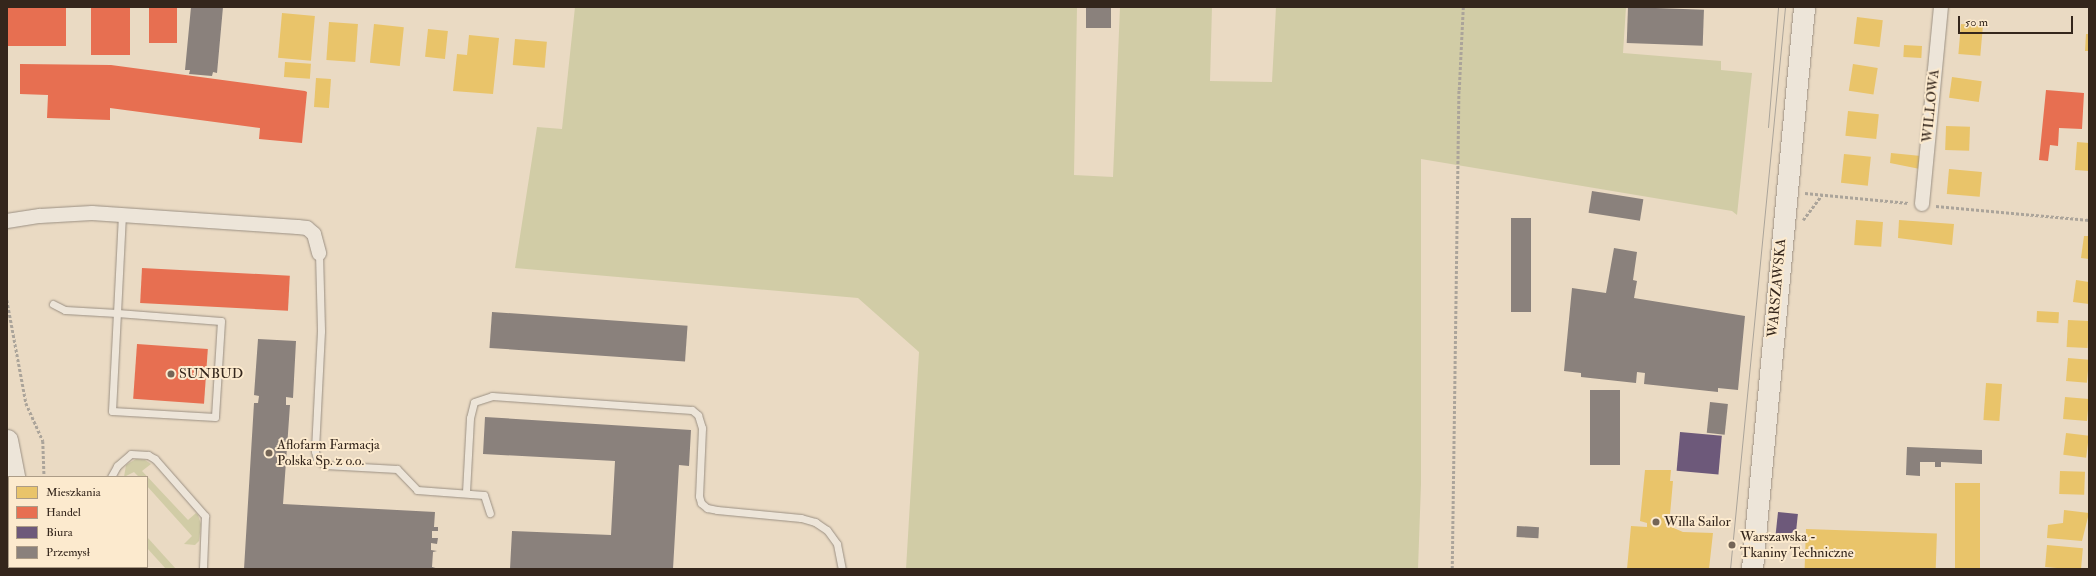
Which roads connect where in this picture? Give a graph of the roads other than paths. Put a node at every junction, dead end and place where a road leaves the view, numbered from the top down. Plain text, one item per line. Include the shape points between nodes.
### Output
1 (1804, 7) edge
2 (1941, 7) edge
3 (1922, 204) road end
4 (122, 214) junction
5 (7, 221) edge
6 (319, 253) joint
7 (52, 304) dead end
8 (117, 313) junction
9 (7, 440) edge
10 (14, 476) edge
11 (112, 476) edge
12 (466, 492) junction
13 (490, 513) dead end
14 (203, 569) edge
15 (842, 569) edge
16 (1752, 569) edge

1 - 16 main road, WARSZAWSKA
2 - 3 street, WILLOWA
4 - 5 street via 67,213
4 - 6 street via 307,228 314,234
4 - 8 lane
6 - 12 lane via 321,331 315,451 317,460 325,465 397,469 417,490
7 - 8 lane via 65,310
8 - 8 lane via 112,411 215,417 221,321
9 - 10 main road
11 - 14 lane via 117,466 131,454 148,455 155,459 205,516
12 - 13 lane via 484,495
12 - 15 lane via 470,418 474,402 492,396 692,410 698,415 702,428 699,496 701,503 707,508 717,510 801,518 815,522 827,530 837,544

